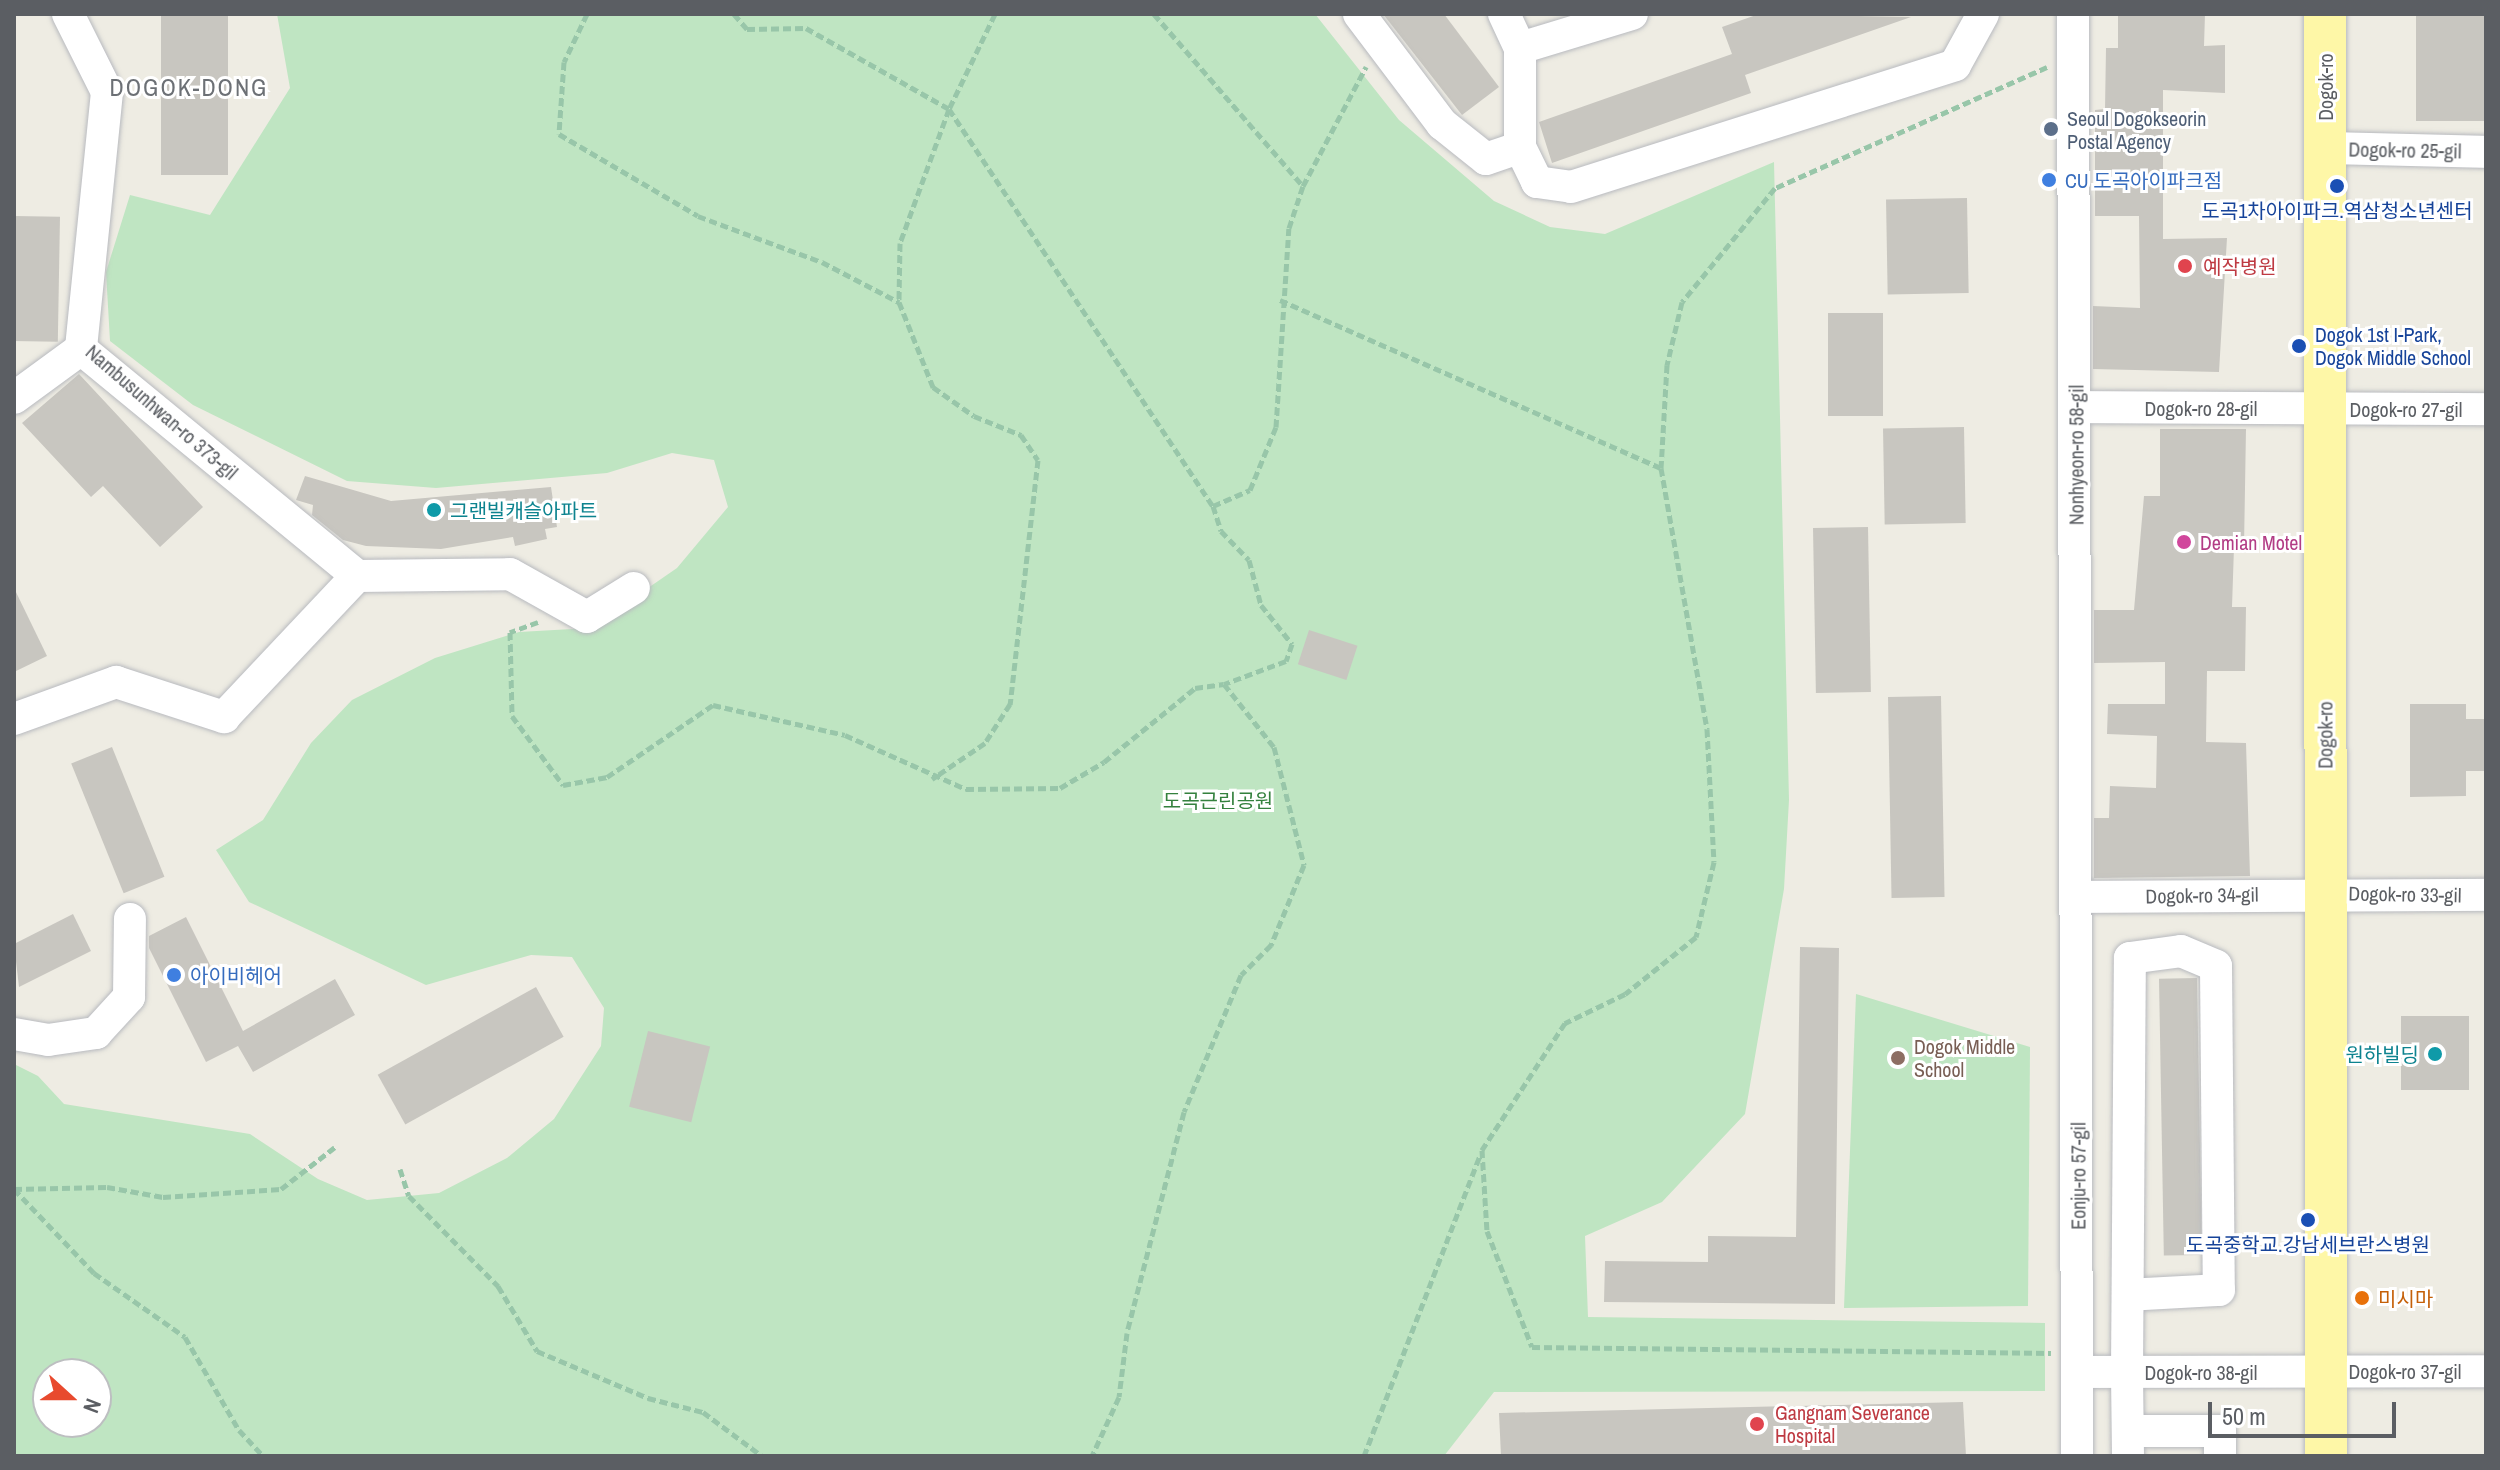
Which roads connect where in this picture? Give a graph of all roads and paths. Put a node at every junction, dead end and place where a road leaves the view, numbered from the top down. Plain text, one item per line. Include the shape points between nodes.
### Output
1 (68, 14) edge
2 (587, 14) edge
3 (734, 14) edge
4 (995, 14) edge
5 (1154, 14) edge
6 (1504, 14) edge
7 (1632, 14) edge
8 (1983, 14) edge
9 (2073, 14) edge
10 (2325, 14) edge
11 (1362, 17) edge
12 (1520, 48) junction
13 (2073, 56) junction
14 (949, 109) junction
15 (1520, 147) junction
16 (2325, 148) junction
17 (2486, 152) edge
18 (1303, 186) junction
19 (1280, 300) junction
20 (899, 302) junction
21 (81, 349) junction
22 (14, 398) edge
23 (2076, 407) junction
24 (2326, 409) junction
25 (2486, 409) edge
26 (1661, 468) junction
27 (1213, 506) junction
28 (357, 576) junction
29 (634, 588) dead end
30 (574, 609) junction
31 (1224, 684) junction
32 (14, 719) edge
33 (932, 779) junction
34 (2324, 894) junction
35 (2486, 895) edge
36 (2079, 897) junction
37 (130, 919) dead end
38 (14, 1034) edge
39 (335, 1147) dead end
40 (1482, 1150) junction
41 (400, 1169) dead end
42 (14, 1189) edge
43 (2128, 1295) junction
44 (2325, 1371) junction
45 (2486, 1371) edge
46 (2078, 1372) junction
47 (2127, 1372) junction
48 (2128, 1444) edge
49 (263, 1456) edge
50 (762, 1456) edge
51 (1092, 1456) edge
52 (1364, 1456) edge
53 (2077, 1456) edge
54 (2220, 1456) edge
55 (2326, 1456) edge

1 - 21 street, Nambusunhwan-ro 373-gil via 107,92
2 - 20 path via 564,62 559,134 698,216 822,262
3 - 14 path via 747,29 806,28
4 - 14 path
5 - 18 path
6 - 12 street
7 - 12 street
8 - 15 street via 1955,65 1571,187 1537,182
9 - 13 street, Nonhyeon-ro 58-gil
10 - 16 main road, Dogok-ro
11 - 15 street via 1442,124 1486,159
11 - 18 path via 1373,54
12 - 15 street
13 - 23 street, Nonhyeon-ro 58-gil
13 - 26 path via 1775,188 1682,302 1667,365
14 - 20 path via 900,243
14 - 27 path
16 - 17 street, Dogok-ro 25-gil
16 - 24 main road, Dogok-ro
18 - 19 path
19 - 26 path
19 - 27 path via 1276,427 1250,490
20 - 33 path via 933,387 974,416 1021,435 1038,460 1010,704 985,743
21 - 22 street
21 - 28 street, Nambusunhwan-ro 373-gil
23 - 24 street, Dogok-ro 28-gil
23 - 36 street, Nonhyeon-ro 58-gil
24 - 25 street, Dogok-ro 27-gil
24 - 34 main road, Dogok-ro
26 - 40 path via 1707,729 1714,862 1696,937 1625,994 1565,1023
27 - 31 path via 1221,531 1249,560 1261,605 1292,644 1286,661
28 - 30 street via 510,574
28 - 32 street via 224,717 116,682
29 - 30 street via 587,617
30 - 33 path via 510,632 512,716 563,785 607,777 713,705 845,735
31 - 33 path via 1195,688 1060,788 966,789
31 - 51 path via 1274,747 1304,865 1271,945 1241,975 1184,1112 1127,1333 1119,1397
34 - 35 street, Dogok-ro 33-gil
34 - 36 street, Dogok-ro 34-gil
34 - 44 main road, Dogok-ro
36 - 46 street, Eonju-ro 57-gil
37 - 38 street via 129,997 96,1033 48,1040
39 - 42 path via 281,1189 163,1197 107,1187
40 - 46 path via 1487,1231 1532,1347 2045,1351
40 - 52 path
41 - 50 path via 409,1196 498,1286 537,1351 648,1398 703,1412
42 - 49 path via 94,1273 185,1337 239,1430
43 - 43 street via 2130,958 2181,951 2216,966 2219,1290
43 - 47 street
44 - 45 street, Dogok-ro 37-gil
44 - 47 street, Dogok-ro 38-gil
44 - 55 main road, Dogok-ro
46 - 47 street, Dogok-ro 38-gil
46 - 53 street, Eonju-ro 57-gil
47 - 48 street
48 - 54 street via 2220,1431

